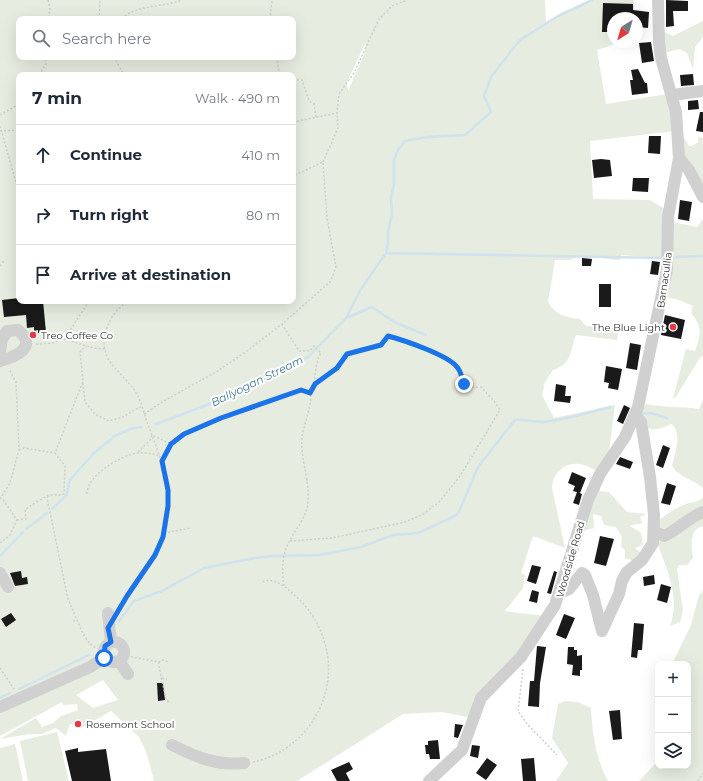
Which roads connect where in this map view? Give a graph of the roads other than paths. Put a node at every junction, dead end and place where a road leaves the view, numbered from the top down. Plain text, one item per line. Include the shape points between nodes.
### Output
1 (658, 0) edge
2 (703, 91) edge
3 (672, 95) junction
4 (679, 158) junction
5 (703, 197) edge
6 (0, 351) edge
7 (2, 364) edge
8 (633, 420) junction
9 (703, 512) edge
10 (655, 532) junction
11 (0, 573) edge
12 (8, 587) dead end
13 (560, 593) junction
14 (108, 613) dead end
15 (106, 650) junction
16 (124, 659) junction
17 (128, 674) dead end
18 (0, 707) edge
19 (172, 745) dead end
20 (244, 763) road end
21 (429, 781) edge

1 - 3 street, Barnacullia via 660,51
2 - 3 street
3 - 4 street, Barnacullia
4 - 5 street via 689,170
4 - 8 street, Barnacullia via 668,217 667,270
6 - 7 street via 7,331 18,330 26,339 26,344 16,356
8 - 10 street via 640,422 645,447
8 - 13 street, Woodside Road via 625,437 600,474 588,500
9 - 10 street via 664,536
10 - 13 street via 653,544 646,555 622,581 619,594 602,631 597,607 585,575 582,573 569,589
11 - 12 street
13 - 21 street, Woodside Road via 556,605 521,657 481,698 462,750
14 - 15 street
15 - 16 street via 116,662
15 - 16 street via 119,643 123,648
15 - 18 street via 90,667
16 - 17 street
19 - 20 street via 211,762

